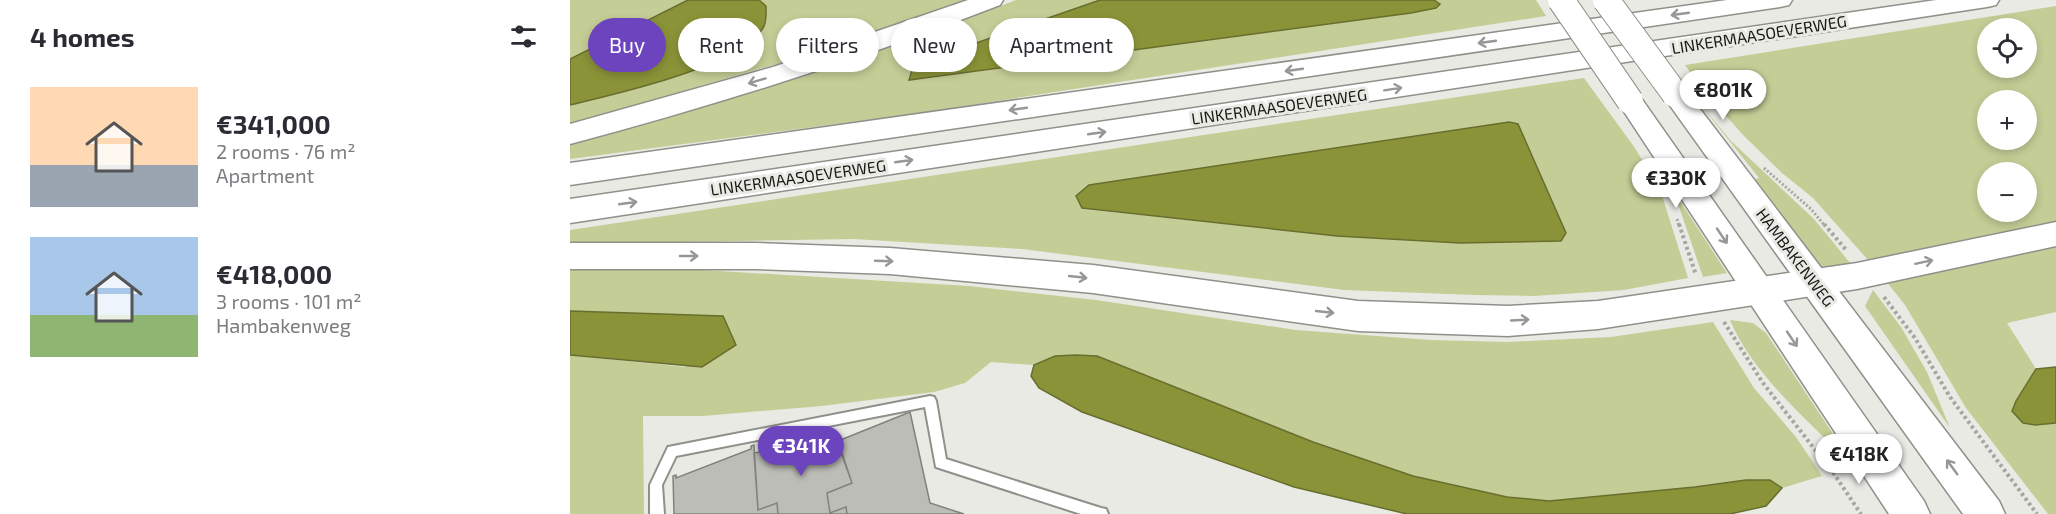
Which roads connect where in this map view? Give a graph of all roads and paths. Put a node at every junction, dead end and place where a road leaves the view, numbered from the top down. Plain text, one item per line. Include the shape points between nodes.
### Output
1 (991, 0) edge
2 (1561, 0) edge
3 (1606, 0) edge
4 (1780, 0) edge
5 (1987, 0) edge
6 (570, 134) edge
7 (570, 174) edge
8 (570, 211) edge
9 (2056, 234) edge
10 (570, 256) edge
11 (1815, 281) junction
12 (1760, 290) junction
13 (657, 514) edge
14 (1101, 514) edge
15 (1911, 514) edge
16 (1986, 514) edge

1 -> 6 highway via 794,70
2 -> 12 main road, bridge
3 - 11 main road, HAMBAKENWEG, bridge
4 -> 7 highway, LINKERMAASOEVERWEG
8 -> 5 highway, LINKERMAASOEVERWEG
11 -> 9 highway via 1867,274
10 -> 12 highway via 754,256 972,267 1093,279 1358,316 1463,321 1598,315
11 - 12 highway
16 -> 11 main road, HAMBAKENWEG
12 -> 15 main road
13 - 14 lane via 656,485 672,451 930,401 940,463

